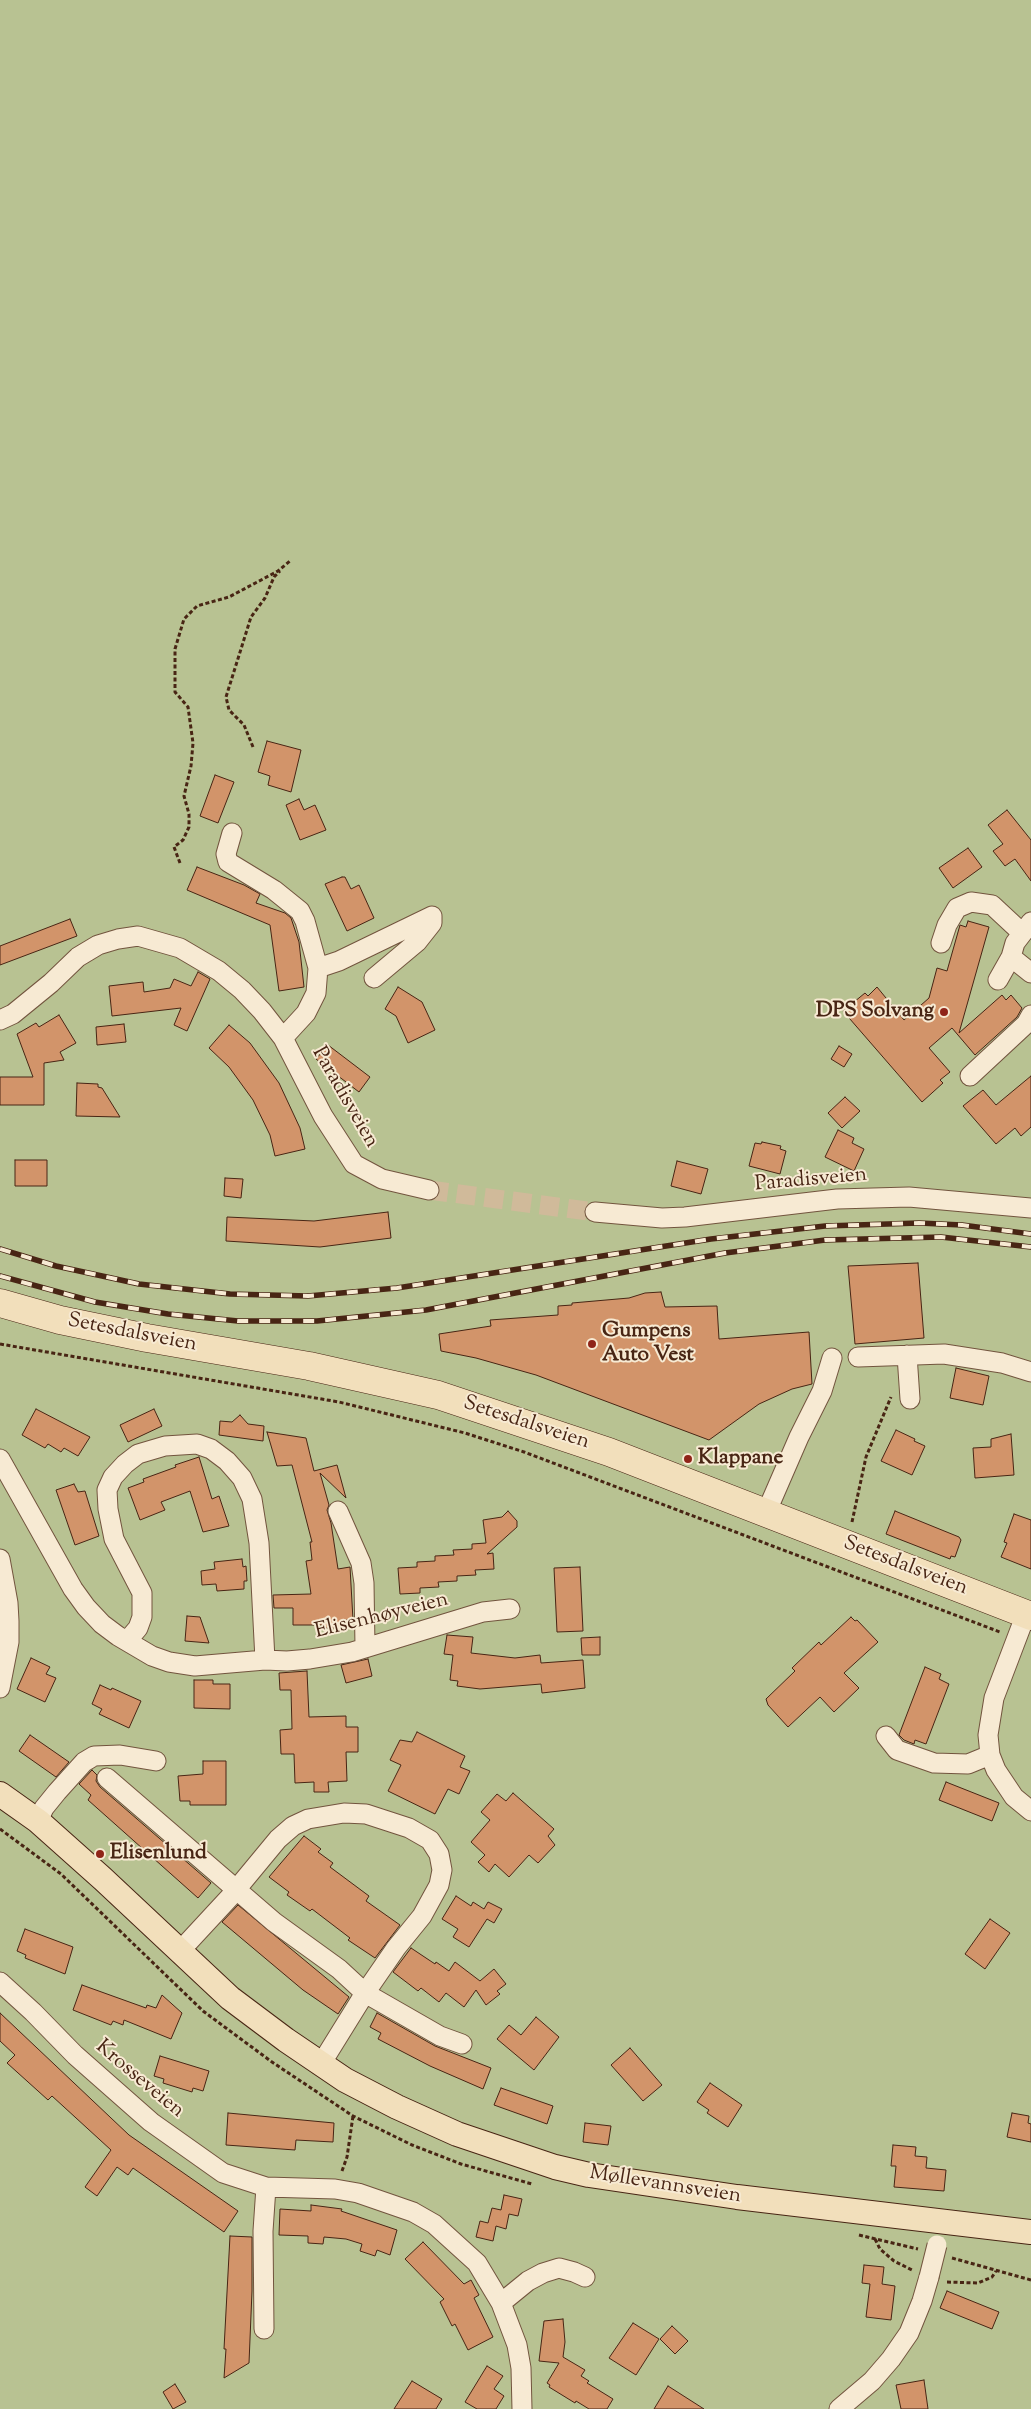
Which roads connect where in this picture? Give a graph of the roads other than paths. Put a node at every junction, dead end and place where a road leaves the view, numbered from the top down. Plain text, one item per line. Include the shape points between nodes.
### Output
1 (232, 833) dead end
2 (1026, 927) edge
3 (942, 943) dead end
4 (1011, 957) junction
5 (318, 968) junction
6 (1031, 973) edge
7 (374, 978) dead end
8 (998, 980) dead end
9 (1031, 1016) edge
10 (0, 1020) edge
11 (283, 1038) junction
12 (970, 1076) dead end
13 (429, 1190) tunnel mouth
14 (1031, 1208) edge
15 (595, 1212) tunnel mouth
16 (0, 1304) edge
17 (907, 1354) junction
18 (858, 1357) dead end
19 (832, 1358) dead end
20 (1031, 1372) edge
21 (910, 1399) dead end
22 (0, 1459) edge
23 (338, 1511) dead end
24 (766, 1513) junction
25 (0, 1559) edge
26 (510, 1609) dead end
27 (1025, 1623) edge
28 (127, 1641) junction
29 (365, 1647) junction
30 (265, 1660) junction
31 (0, 1688) edge
32 (886, 1736) dead end
33 (990, 1755) junction
34 (156, 1761) dead end
35 (107, 1778) dead end
36 (0, 1794) edge
37 (1031, 1811) edge
38 (38, 1821) junction
39 (236, 1889) junction
40 (180, 1951) junction
41 (0, 1982) edge
42 (365, 1993) junction
43 (462, 2044) dead end
44 (321, 2064) junction
45 (266, 2187) junction
46 (939, 2221) junction
47 (1031, 2232) edge
48 (585, 2277) dead end
49 (501, 2303) junction
50 (264, 2329) dead end
51 (522, 2409) edge
52 (839, 2409) edge

1 - 5 street, Paradisveien via 226,854 228,862 274,890 300,911
2 - 3 street via 992,905 972,902 957,908
2 - 4 street via 1015,943
4 - 6 street
4 - 8 street
5 - 7 street via 432,916 432,923 417,942
5 - 11 street, Paradisveien via 316,992 306,1013
9 - 12 street
10 - 11 street, Paradisveien via 21,1008 78,957 98,945 138,936 180,948 219,971 242,990
11 - 13 street, Paradisveien via 323,1116 354,1164 382,1179
14 - 15 street, Paradisveien via 909,1197 837,1199 677,1217
16 - 24 highway, Setesdalsveien via 60,1320 317,1368 438,1395 609,1452
17 - 18 street
17 - 20 street via 972,1356
17 - 21 street
19 - 24 street via 822,1391
22 - 28 street, Elisenhøyveien via 73,1589 102,1624
23 - 29 street via 357,1554 364,1583
24 - 27 highway, Setesdalsveien via 846,1544
25 - 31 street via 9,1621 9,1642
26 - 29 street, Elisenhøyveien via 483,1612
27 - 33 street via 994,1698 988,1735
28 - 30 street, Elisenhøyveien via 152,1656 195,1666
28 - 30 street via 142,1617 142,1593 114,1539 107,1490 119,1470 138,1454 165,1446 198,1444 227,1461 242,1478 252,1499 259,1543
29 - 30 street, Elisenhøyveien via 352,1652 287,1661
32 - 33 street via 897,1750 934,1763 968,1764
33 - 37 street via 1004,1784
34 - 38 street via 120,1755 94,1756 84,1762 57,1792
35 - 39 street
36 - 38 main road, Møllevannsveien
38 - 40 main road, Møllevannsveien
39 - 40 street
39 - 42 street
39 - 42 street via 278,1839 292,1826 308,1818 344,1813 366,1814 403,1825 430,1840 439,1854 442,1870 439,1885 422,1916
40 - 44 main road, Møllevannsveien via 230,1998
41 - 45 street, Krosseveien via 74,2055 151,2122 222,2172
42 - 43 street via 440,2036
42 - 44 street
44 - 46 main road, Møllevannsveien via 397,2108 457,2134 555,2167 661,2187
45 - 49 street, Krosseveien via 335,2189 358,2193 413,2212 434,2224 477,2263
45 - 50 street
46 - 47 main road, Møllevannsveien
46 - 52 street, bridge via 942,2251 904,2339 872,2381
48 - 49 street via 559,2268 528,2281
49 - 51 street, Krosseveien via 517,2345

